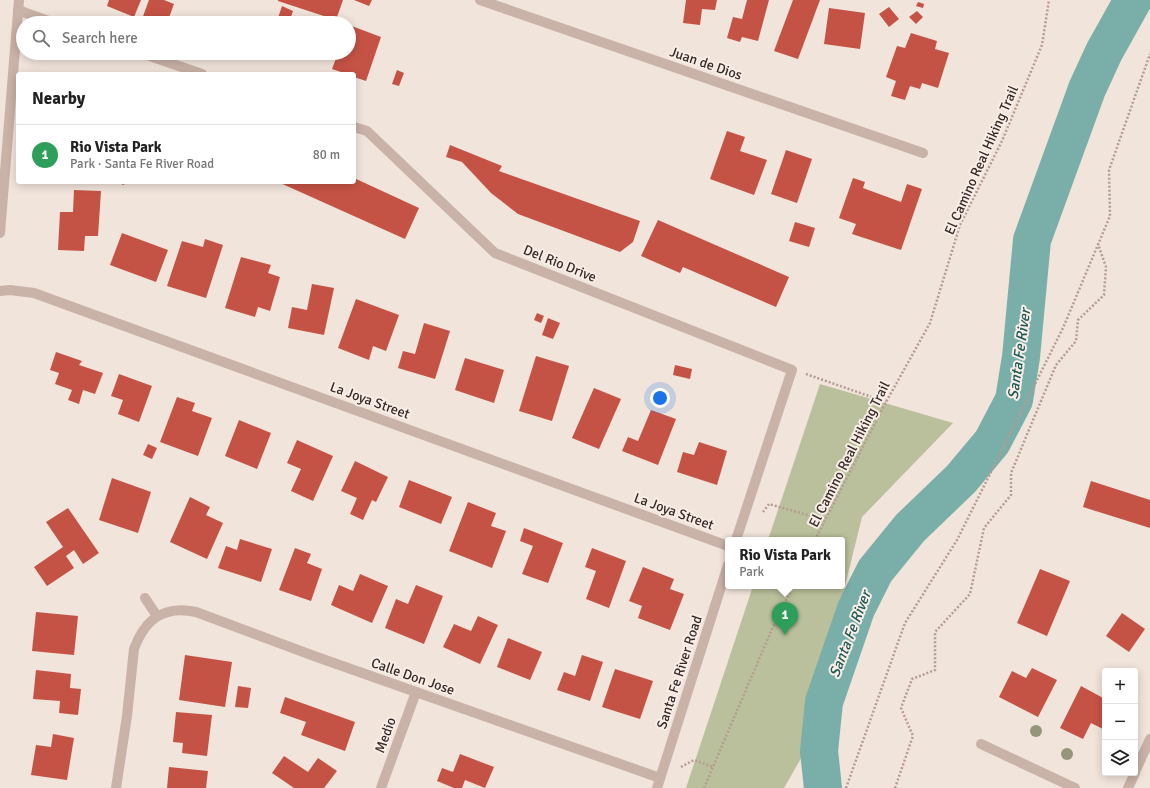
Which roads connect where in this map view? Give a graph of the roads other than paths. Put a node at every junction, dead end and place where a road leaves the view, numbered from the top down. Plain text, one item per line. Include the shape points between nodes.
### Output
1 (480, 0) edge
2 (19, 5) edge
3 (18, 16) edge
4 (40, 16) edge
5 (16, 41) edge
6 (161, 60) edge
7 (196, 72) edge
8 (356, 127) edge
9 (923, 153) dead end
10 (0, 233) edge
11 (0, 291) edge
12 (737, 537) edge
13 (725, 545) edge
14 (725, 574) edge
15 (145, 598) dead end
16 (157, 616) junction
17 (416, 692) junction
18 (1150, 739) edge
19 (981, 744) dead end
20 (1138, 765) edge
21 (1133, 776) edge
22 (659, 783) edge
23 (116, 788) edge
24 (381, 788) edge
25 (1075, 788) edge
26 (1128, 788) edge

1 - 9 street, Juan de Dios
2 - 3 street
2 - 4 street
5 - 10 street
6 - 7 street
8 - 12 street, Del Rio Drive via 367,131 496,252 792,370
11 - 13 street, La Joya Street via 34,293
14 - 22 street, Santa Fe River Road
15 - 16 street
16 - 17 street, Calle Don Jose via 177,610 196,612
16 - 23 street, Calle Don Jose via 143,630 134,648
17 - 22 street, Calle Don Jose
17 - 24 street, Medio
18 - 20 street
19 - 25 street
21 - 26 street

